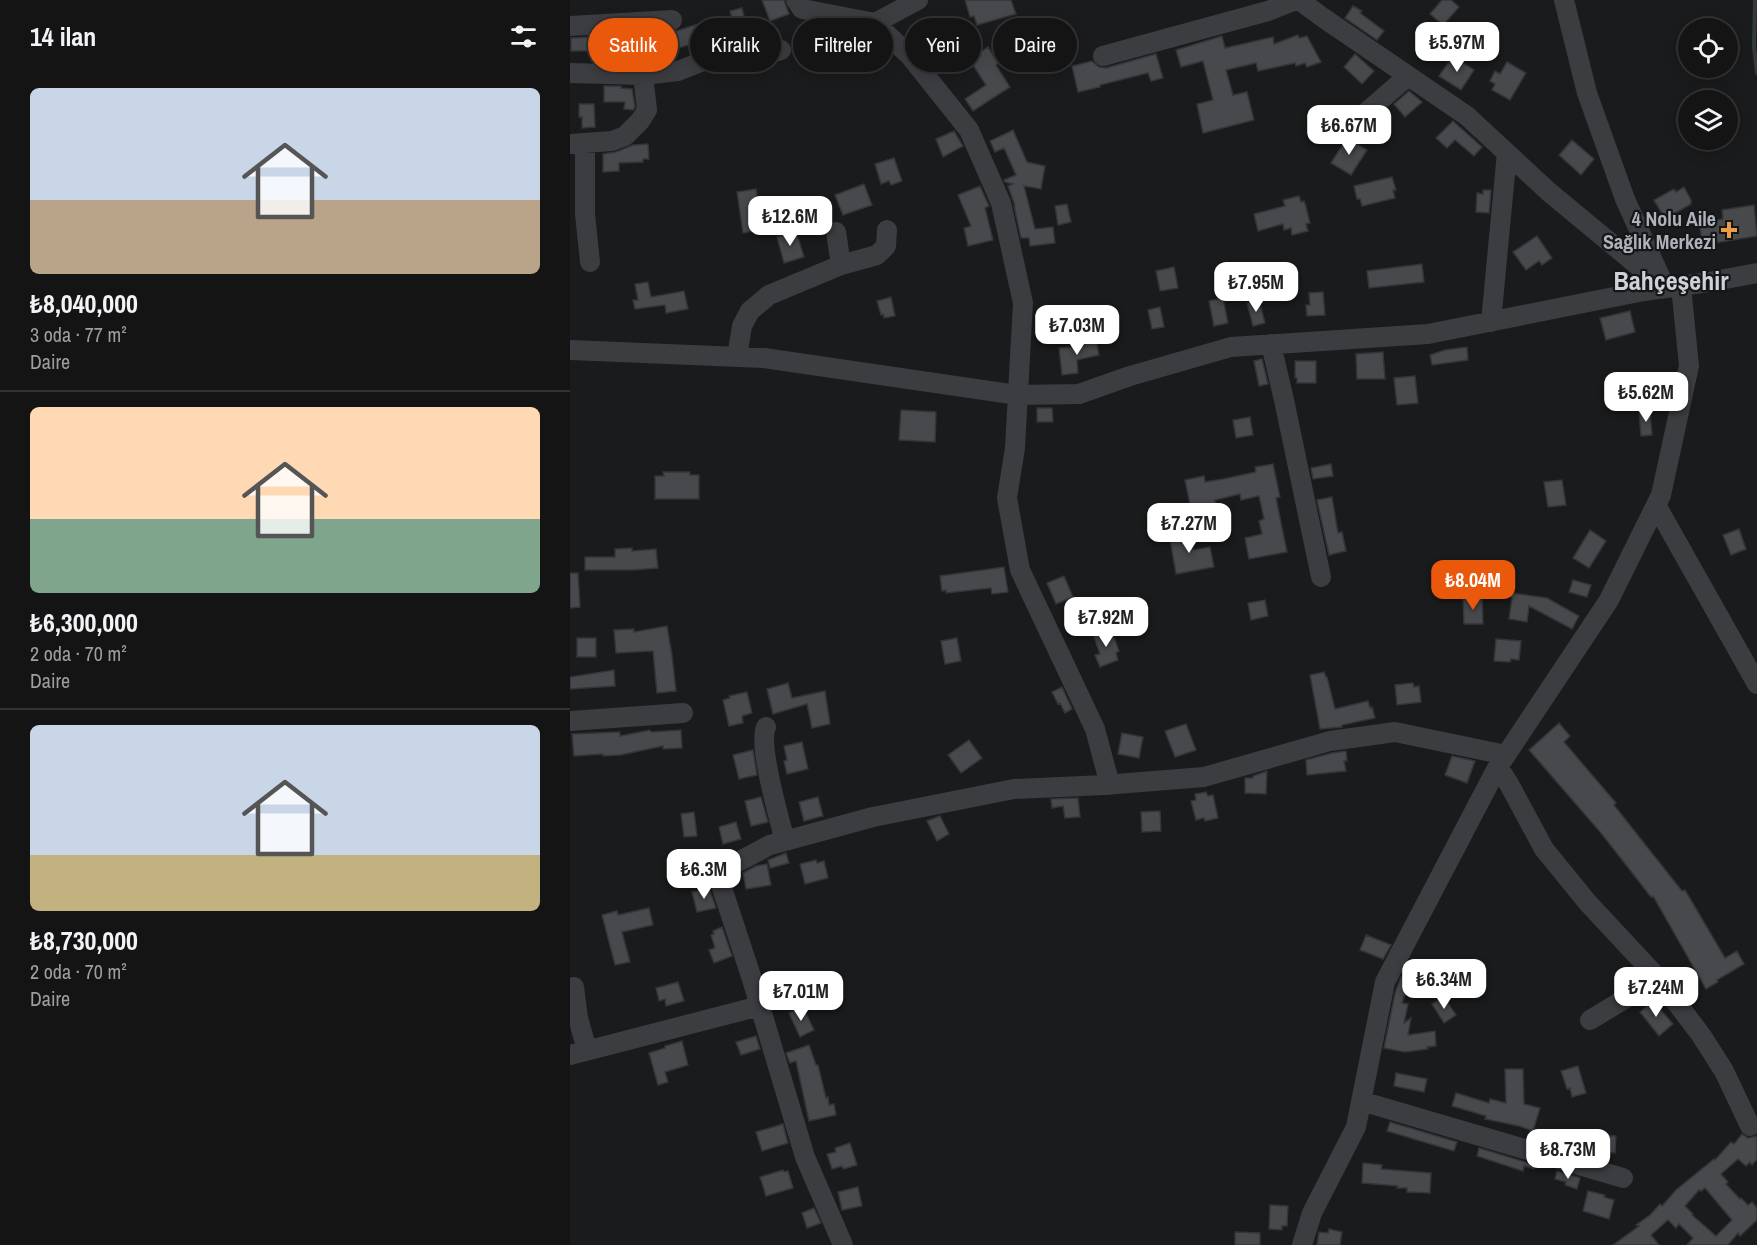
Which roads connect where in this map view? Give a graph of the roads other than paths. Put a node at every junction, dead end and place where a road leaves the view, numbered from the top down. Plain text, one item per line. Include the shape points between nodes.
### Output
1 (796, 0) edge
2 (918, 0) edge
3 (1297, 0) edge
4 (1564, 0) edge
5 (849, 18) edge
6 (884, 18) edge
7 (588, 25) edge
8 (570, 26) edge
9 (893, 40) edge
10 (1103, 56) dead end
11 (690, 66) edge
12 (570, 73) edge
13 (643, 75) junction
14 (1408, 76) junction
15 (1354, 123) dead end
16 (577, 144) edge
17 (1508, 153) junction
18 (887, 230) dead end
19 (836, 232) dead end
20 (590, 262) dead end
21 (841, 266) junction
22 (1757, 273) edge
23 (1673, 287) junction
24 (1491, 322) junction
25 (1271, 344) junction
26 (570, 350) edge
27 (737, 357) junction
28 (1018, 395) junction
29 (1656, 505) junction
30 (1321, 577) dead end
31 (1757, 684) edge
32 (683, 713) dead end
33 (570, 721) edge
34 (766, 727) dead end
35 (1502, 761) junction
36 (1110, 785) junction
37 (785, 841) junction
38 (1660, 981) junction
39 (574, 987) dead end
40 (760, 1005) junction
41 (1590, 1020) dead end
42 (579, 1053) edge
43 (1361, 1101) junction
44 (1750, 1126) dead end
45 (1623, 1178) dead end
46 (843, 1245) edge
47 (1302, 1245) edge

1 - 5 street via 802,9
2 - 6 street
3 - 10 street
3 - 14 street
4 - 23 street via 1587,93 1625,199
7 - 8 street
9 - 28 street via 969,130 1001,203 1023,303
11 - 13 street
12 - 13 street
13 - 16 street via 647,110 640,121 625,136 612,141
14 - 15 street
14 - 17 street via 1467,116
16 - 20 street
17 - 23 street via 1549,192
17 - 24 street
18 - 21 street via 886,246 877,255
19 - 21 street
21 - 27 street via 769,295 750,311 742,326
22 - 23 street
23 - 24 street
23 - 29 street via 1689,366
24 - 25 street via 1428,334
25 - 28 street via 1232,347 1079,394
25 - 30 street
26 - 27 street
27 - 28 street
28 - 36 street via 1007,498 1020,570 1095,729
29 - 31 street
29 - 35 street via 1609,600
32 - 33 street
34 - 37 street via 764,749
35 - 36 street via 1395,732 1330,741 1204,777
35 - 38 street via 1509,784 1544,849
35 - 43 street via 1385,982
36 - 37 street via 1014,789 873,817
37 - 40 street via 717,873
38 - 41 street
38 - 44 street via 1724,1071
39 - 42 street
40 - 42 street
40 - 46 street via 805,1157
43 - 45 street
43 - 47 street via 1356,1127 1312,1213

